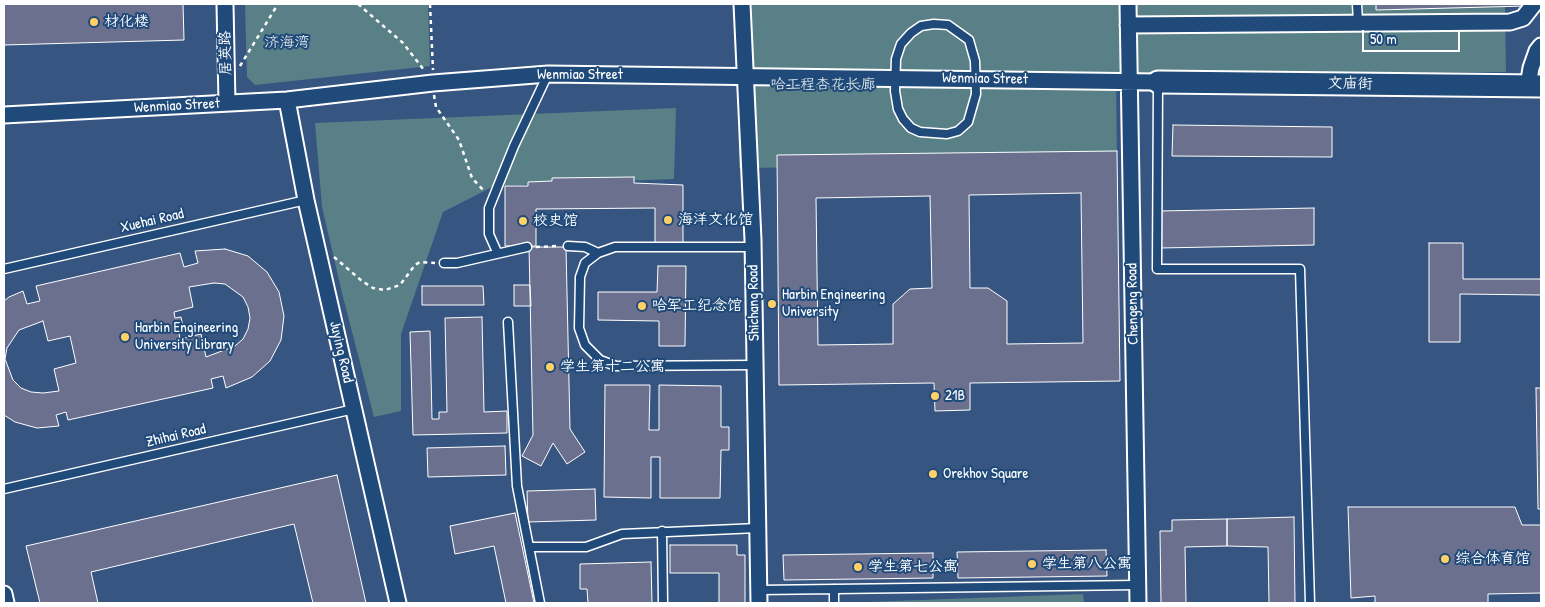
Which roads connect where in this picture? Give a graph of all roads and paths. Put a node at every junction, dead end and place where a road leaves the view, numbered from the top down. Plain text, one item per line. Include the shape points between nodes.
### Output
1 (225, 4) edge
2 (278, 4) edge
3 (358, 4) edge
4 (430, 4) edge
5 (742, 4) edge
6 (1128, 4) edge
7 (1357, 4) edge
8 (1534, 4) edge
9 (1358, 23) junction
10 (1128, 25) junction
11 (1541, 46) edge
12 (548, 74) junction
13 (745, 76) junction
14 (896, 78) junction
15 (976, 79) junction
16 (1129, 81) junction
17 (1158, 82) junction
18 (433, 83) junction
19 (1535, 86) edge
20 (226, 96) junction
21 (287, 100) junction
22 (4, 115) edge
23 (492, 198) junction
24 (306, 200) junction
25 (315, 240) junction
26 (568, 246) joint
27 (753, 246) junction
28 (527, 247) joint
29 (497, 252) junction
30 (598, 254) junction
31 (444, 263) joint
32 (4, 269) edge
33 (508, 322) dead end
34 (755, 365) junction
35 (354, 409) junction
36 (4, 489) edge
37 (758, 528) junction
38 (662, 530) junction
39 (529, 546) junction
40 (1138, 585) junction
41 (834, 589) junction
42 (4, 594) edge
43 (759, 597) edge
44 (6, 603) edge
45 (398, 603) edge
46 (540, 603) edge
47 (663, 603) edge
48 (834, 603) edge
49 (1138, 603) edge
50 (1310, 603) edge

1 - 20 street, 居英路
2 - 20 path
3 - 18 path via 414,55
4 - 18 path
5 - 13 street, Shichang Road
6 - 10 street, Chengeng Road
7 - 9 lane
8 - 9 street via 1523,18 1510,22
9 - 10 street
10 - 16 street, Chengeng Road
11 - 19 street via 1531,68
12 - 13 street, Wenmiao Street
12 - 18 street, Wenmiao Street
12 - 23 lane
13 - 14 street, Wenmiao Street
13 - 27 street, Shichang Road
14 - 15 street, Wenmiao Street
14 - 15 lane via 896,59 901,44 916,29 934,24 948,25 969,40
14 - 15 lane via 898,109 903,119 920,132 947,134 958,131 968,122 976,94
15 - 16 street, Wenmiao Street
16 - 17 street, Wenmiao Street
16 - 40 street, Chengeng Road
17 - 19 main road, 文庙街
17 - 50 lane via 1157,269 1300,269
18 - 21 street, Wenmiao Street
18 - 23 path via 436,107 456,134 472,178
20 - 21 street, Wenmiao Street
20 - 22 street, Wenmiao Street
21 - 24 street, Juying Road
23 - 29 lane via 489,234
24 - 25 street, Juying Road
24 - 32 lane, Xuehai Road
25 - 31 path via 373,288 385,290 400,285 420,262
25 - 35 street, Juying Road
26 - 28 path
26 - 30 lane via 584,247
27 - 30 lane via 615,247
27 - 34 street, Shichang Road
28 - 29 lane
29 - 31 lane via 457,263
30 - 34 lane via 585,263 580,277 578,328 585,345 600,360 616,366
33 - 39 lane via 514,460
34 - 37 street, Shichang Road
35 - 36 lane, Zhihai Road
35 - 45 street, Juying Road
37 - 38 lane
37 - 43 street, Shichang Road
38 - 39 lane via 622,534 586,546
38 - 47 lane
39 - 46 lane
40 - 41 lane
40 - 49 street, Chengeng Road
41 - 43 lane
41 - 48 lane
42 - 44 street

